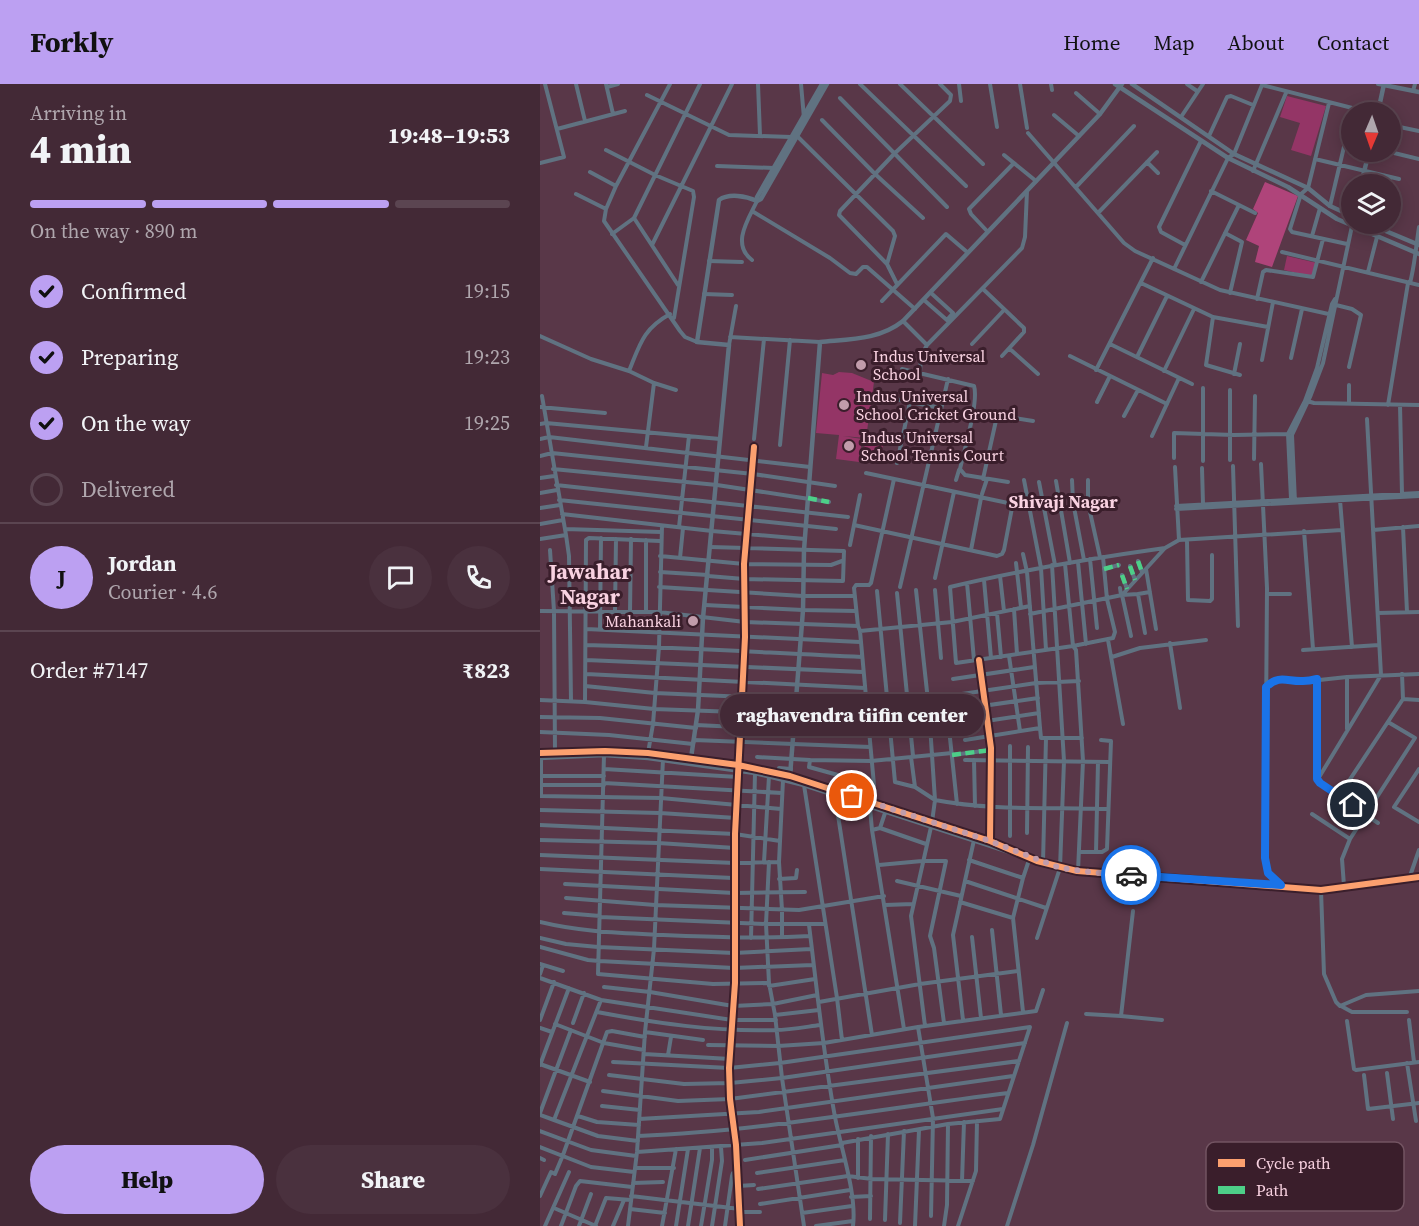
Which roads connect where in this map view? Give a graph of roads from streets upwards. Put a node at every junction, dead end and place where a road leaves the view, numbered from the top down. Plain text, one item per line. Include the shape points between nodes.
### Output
1 (545, 84) edge
2 (576, 84) edge
3 (618, 84) edge
4 (670, 84) edge
5 (700, 84) edge
6 (732, 84) edge
7 (758, 84) edge
8 (801, 84) edge
9 (822, 84) edge
10 (827, 84) edge
11 (860, 84) edge
12 (900, 84) edge
13 (940, 84) edge
14 (959, 84) edge
15 (990, 84) edge
16 (1020, 84) edge
17 (1051, 84) edge
18 (1115, 84) edge
19 (1132, 84) edge
20 (1187, 84) edge
21 (1203, 84) edge
22 (1382, 84) edge
23 (1415, 84) edge
24 (606, 86) edge
25 (1121, 86) edge
26 (1052, 90) dead end
27 (1197, 91) junction
28 (1416, 91) edge
29 (548, 93) junction
30 (1076, 93) dead end
31 (1286, 93) junction
32 (540, 95) edge
33 (647, 95) dead end
34 (840, 98) dead end
35 (961, 101) dead end
36 (661, 102) junction
37 (1379, 102) edge
38 (1329, 104) junction
39 (1253, 105) junction
40 (1341, 108) edge
41 (625, 111) dead end
42 (613, 114) junction
43 (685, 114) junction
44 (1100, 114) junction
45 (1054, 115) dead end
46 (933, 117) junction
47 (1181, 117) junction
48 (804, 119) junction
49 (822, 120) dead end
50 (585, 121) junction
51 (1134, 126) dead end
52 (711, 127) junction
53 (997, 127) dead end
54 (1401, 127) edge
55 (557, 129) junction
56 (1419, 131) edge
57 (914, 134) junction
58 (760, 135) junction
59 (794, 136) junction
60 (1079, 136) junction
61 (1209, 136) junction
62 (1201, 141) junction
63 (606, 150) dead end
64 (1157, 152) dead end
65 (1234, 153) junction
66 (894, 154) junction
67 (1004, 155) dead end
68 (1401, 155) edge
69 (1341, 157) edge
70 (1228, 158) junction
71 (1315, 159) junction
72 (1419, 159) edge
73 (630, 162) junction
74 (1054, 162) junction
75 (1147, 162) junction
76 (1367, 162) edge
77 (540, 163) edge
78 (1014, 163) junction
79 (983, 164) dead end
80 (1256, 164) junction
81 (1339, 165) junction
82 (717, 166) dead end
83 (774, 168) junction
84 (1253, 171) junction
85 (1365, 171) junction
86 (590, 172) dead end
87 (1158, 173) dead end
88 (875, 174) junction
89 (1364, 174) edge
90 (1378, 174) edge
91 (655, 175) junction
92 (1036, 181) junction
93 (616, 186) junction
94 (681, 186) junction
95 (966, 186) dead end
96 (1077, 188) junction
97 (1308, 188) junction
98 (1027, 191) junction
99 (1211, 191) junction
100 (576, 194) dead end
101 (1301, 194) junction
102 (856, 195) junction
103 (757, 201) junction
104 (1239, 204) junction
105 (1330, 206) junction
106 (947, 207) dead end
107 (1320, 208) junction
108 (606, 209) junction
109 (752, 211) junction
110 (1341, 211) edge
111 (1098, 213) junction
112 (1255, 213) dead end
113 (634, 218) junction
114 (923, 218) dead end
115 (1341, 219) edge
116 (1419, 227) edge
117 (987, 231) junction
118 (1225, 232) junction
119 (612, 234) junction
120 (1350, 234) edge
121 (1371, 234) edge
122 (1395, 234) edge
123 (1312, 236) junction
124 (1377, 237) junction
125 (1323, 239) junction
126 (1347, 244) junction
127 (652, 245) junction
128 (1185, 245) junction
129 (1418, 245) edge
130 (968, 252) junction
131 (1282, 252) dead end
132 (1418, 254) edge
133 (1153, 258) junction
134 (752, 260) dead end
135 (708, 261) junction
136 (1319, 261) junction
137 (742, 262) dead end
138 (887, 264) junction
139 (1342, 267) junction
140 (1174, 269) junction
141 (1368, 272) junction
142 (1201, 282) junction
143 (1141, 283) junction
144 (1409, 283) junction
145 (678, 285) junction
146 (897, 285) junction
147 (1419, 285) edge
148 (893, 289) junction
149 (983, 289) junction
150 (931, 293) junction
151 (1230, 293) junction
152 (704, 294) junction
153 (732, 295) dead end
154 (1167, 296) junction
155 (935, 297) junction
156 (1257, 299) junction
157 (924, 300) junction
158 (882, 301) dead end
159 (1273, 302) junction
160 (929, 304) junction
161 (1334, 305) junction
162 (736, 306) dead end
163 (915, 309) junction
164 (1194, 309) junction
165 (1302, 309) junction
166 (1004, 310) junction
167 (670, 314) junction
168 (1332, 315) junction
169 (1213, 317) junction
170 (674, 319) junction
171 (903, 321) junction
172 (949, 321) junction
173 (1268, 327) junction
174 (540, 336) edge
175 (730, 337) junction
176 (764, 339) junction
177 (790, 340) junction
178 (697, 342) junction
179 (820, 342) junction
180 (972, 344) dead end
181 (1110, 344) junction
182 (1240, 344) dead end
183 (729, 345) junction
184 (927, 345) junction
185 (1010, 349) junction
186 (1002, 356) dead end
187 (1070, 357) dead end
188 (1137, 357) junction
189 (1291, 358) dead end
190 (1262, 360) dead end
191 (1349, 367) dead end
192 (903, 369) dead end
193 (1096, 370) junction
194 (629, 371) junction
195 (1164, 371) junction
196 (920, 372) junction
197 (1038, 374) dead end
198 (1234, 374) junction
199 (1240, 375) dead end
200 (1110, 376) junction
201 (1179, 378) junction
202 (948, 379) junction
203 (654, 383) junction
204 (1192, 384) dead end
205 (1349, 385) dead end
206 (1203, 388) dead end
207 (676, 390) dead end
208 (1137, 390) junction
209 (1230, 390) dead end
210 (542, 396) dead end
211 (1255, 396) dead end
212 (895, 399) dead end
213 (1307, 401) junction
214 (910, 402) junction
215 (1097, 402) dead end
216 (1167, 404) junction
217 (1349, 404) junction
218 (1388, 405) junction
219 (1400, 405) junction
220 (1419, 405) edge
221 (542, 406) edge
222 (941, 408) junction
223 (973, 411) junction
224 (605, 413) dead end
225 (997, 416) junction
226 (1124, 416) dead end
227 (1367, 419) dead end
228 (1033, 421) dead end
229 (546, 423) junction
230 (540, 424) edge
231 (648, 432) junction
232 (1203, 434) junction
233 (1231, 435) junction
234 (1255, 435) junction
235 (1290, 435) junction
236 (688, 436) junction
237 (1152, 436) dead end
238 (549, 437) junction
239 (540, 439) edge
240 (721, 439) junction
241 (754, 439) dead end
242 (780, 446) dead end
243 (646, 447) junction
244 (754, 447) dead end
245 (687, 452) junction
246 (552, 453) junction
247 (720, 455) junction
248 (540, 456) edge
249 (1174, 458) dead end
250 (1254, 459) dead end
251 (753, 460) junction
252 (1230, 460) dead end
253 (1203, 461) dead end
254 (897, 463) dead end
255 (1261, 464) dead end
256 (1233, 466) dead end
257 (810, 467) junction
258 (1175, 467) dead end
259 (686, 468) junction
260 (1202, 468) dead end
261 (553, 469) junction
262 (960, 469) junction
263 (718, 470) junction
264 (866, 473) dead end
265 (753, 474) junction
266 (554, 476) junction
267 (540, 478) edge
268 (894, 479) junction
269 (985, 479) junction
270 (956, 480) dead end
271 (1024, 480) dead end
272 (1072, 480) dead end
273 (1088, 480) dead end
274 (1056, 481) dead end
275 (684, 482) junction
276 (1008, 482) dead end
277 (1039, 482) dead end
278 (809, 483) junction
279 (717, 485) junction
280 (924, 485) junction
281 (835, 486) dead end
282 (557, 488) junction
283 (751, 490) junction
284 (954, 492) junction
285 (540, 493) edge
286 (1402, 494) junction
287 (1419, 494) edge
288 (860, 495) dead end
289 (982, 496) junction
290 (1370, 497) junction
291 (683, 498) junction
292 (808, 498) junction
293 (1340, 500) junction
294 (1293, 501) junction
295 (715, 502) junction
296 (829, 502) dead end
297 (1264, 502) junction
298 (559, 503) junction
299 (1234, 504) junction
300 (749, 505) junction
301 (1203, 506) junction
302 (1176, 507) junction
303 (540, 508) edge
304 (807, 512) junction
305 (681, 513) junction
306 (562, 514) junction
307 (713, 517) junction
308 (848, 517) dead end
309 (563, 520) junction
310 (747, 520) junction
311 (540, 524) edge
312 (807, 525) junction
313 (854, 525) junction
314 (662, 526) junction
315 (1419, 526) edge
316 (1403, 527) junction
317 (681, 528) junction
318 (836, 529) dead end
319 (1342, 530) junction
320 (1373, 530) junction
321 (712, 531) junction
322 (884, 531) junction
323 (1304, 531) junction
324 (565, 532) junction
325 (661, 532) junction
326 (1266, 534) junction
327 (746, 535) junction
328 (1234, 537) junction
329 (601, 538) junction
330 (912, 538) junction
331 (540, 539) edge
332 (615, 539) junction
333 (805, 539) junction
334 (631, 540) junction
335 (646, 540) junction
336 (1179, 540) junction
337 (1187, 540) junction
338 (660, 541) junction
339 (942, 544) junction
340 (850, 545) dead end
341 (710, 547) junction
342 (1165, 548) junction
343 (745, 549) junction
344 (550, 550) dead end
345 (804, 550) junction
346 (971, 550) junction
347 (1023, 555) dead end
348 (1212, 555) dead end
349 (660, 556) junction
350 (1102, 557) junction
351 (680, 558) junction
352 (1090, 559) junction
353 (1084, 560) junction
354 (710, 561) junction
355 (843, 561) junction
356 (1138, 561) dead end
357 (1078, 562) junction
358 (1016, 563) dead end
359 (1067, 563) junction
360 (744, 564) junction
361 (1054, 565) junction
362 (1119, 565) dead end
363 (804, 566) junction
364 (1130, 566) dead end
365 (1041, 568) junction
366 (1104, 568) junction
367 (1144, 570) junction
368 (660, 572) junction
369 (1027, 572) junction
370 (1017, 573) junction
371 (708, 575) junction
372 (1122, 575) dead end
373 (1000, 576) junction
374 (935, 578) dead end
375 (744, 579) junction
376 (984, 580) junction
377 (1135, 580) junction
378 (803, 581) junction
379 (967, 583) junction
380 (659, 587) junction
381 (900, 587) dead end
382 (1120, 588) dead end
383 (1127, 589) junction
384 (706, 590) junction
385 (916, 590) dead end
386 (935, 590) dead end
387 (877, 591) dead end
388 (745, 592) junction
389 (1150, 592) junction
390 (897, 593) dead end
391 (1138, 594) junction
392 (1267, 594) junction
393 (1290, 594) dead end
394 (1121, 595) junction
395 (803, 596) junction
396 (855, 596) junction
397 (1107, 599) junction
398 (1094, 601) junction
399 (1082, 603) junction
400 (705, 605) junction
401 (1069, 605) junction
402 (1030, 606) junction
403 (745, 607) junction
404 (1021, 607) junction
405 (1056, 608) junction
406 (1014, 609) junction
407 (803, 610) junction
408 (1004, 610) junction
409 (1043, 610) junction
410 (540, 611) edge
411 (554, 611) junction
412 (570, 611) junction
413 (586, 611) junction
414 (600, 611) junction
415 (615, 611) junction
416 (856, 611) junction
417 (630, 612) junction
418 (646, 612) junction
419 (659, 612) junction
420 (1407, 612) junction
421 (1419, 612) edge
422 (997, 613) junction
423 (986, 614) junction
424 (1030, 614) junction
425 (1378, 614) junction
426 (703, 618) junction
427 (970, 619) junction
428 (745, 622) junction
429 (952, 622) junction
430 (802, 624) junction
431 (938, 624) junction
432 (858, 626) junction
433 (920, 626) junction
434 (1238, 626) dead end
435 (900, 628) junction
436 (1097, 628) dead end
437 (586, 629) junction
438 (600, 629) junction
439 (880, 629) junction
440 (1156, 629) dead end
441 (860, 631) junction
442 (660, 632) junction
443 (1145, 633) dead end
444 (702, 634) junction
445 (1131, 636) dead end
446 (745, 637) junction
447 (801, 640) junction
448 (1108, 640) junction
449 (1206, 640) dead end
450 (860, 642) junction
451 (1170, 643) junction
452 (1086, 644) junction
453 (586, 645) junction
454 (1379, 645) junction
455 (1073, 646) junction
456 (1352, 646) junction
457 (659, 647) junction
458 (1059, 647) junction
459 (1313, 649) junction
460 (701, 650) junction
461 (1046, 650) junction
462 (1303, 650) dead end
463 (744, 652) junction
464 (1033, 652) junction
465 (800, 654) junction
466 (1017, 654) junction
467 (1009, 656) junction
468 (862, 657) junction
469 (941, 657) dead end
470 (1001, 657) junction
471 (1112, 657) junction
472 (991, 658) junction
473 (586, 660) junction
474 (977, 660) junction
475 (658, 663) junction
476 (701, 665) junction
477 (743, 667) junction
478 (1034, 667) junction
479 (798, 670) junction
480 (1010, 671) junction
481 (863, 672) junction
482 (586, 674) junction
483 (1402, 674) junction
484 (1419, 674) edge
485 (981, 675) junction
486 (1381, 675) junction
487 (1347, 677) junction
488 (657, 678) junction
489 (953, 679) dead end
490 (1317, 679) junction
491 (701, 680) junction
492 (1079, 681) junction
493 (742, 682) junction
494 (1061, 682) junction
495 (1036, 683) junction
496 (797, 685) junction
497 (1014, 685) junction
498 (585, 687) junction
499 (1266, 687) junction
500 (865, 688) junction
501 (983, 691) junction
502 (656, 693) junction
503 (700, 695) junction
504 (956, 695) dead end
505 (741, 697) junction
506 (1038, 698) junction
507 (796, 699) junction
508 (1403, 699) junction
509 (540, 700) edge
510 (555, 700) junction
511 (1419, 700) edge
512 (571, 701) junction
513 (1017, 701) junction
514 (585, 702) junction
515 (866, 702) junction
516 (985, 706) junction
517 (1180, 708) dead end
518 (654, 709) junction
519 (699, 710) junction
520 (929, 710) junction
521 (947, 710) junction
522 (741, 712) junction
523 (909, 713) junction
524 (1039, 713) junction
525 (795, 714) junction
526 (889, 716) junction
527 (1018, 716) junction
528 (540, 717) edge
529 (555, 717) junction
530 (868, 717) junction
531 (987, 721) junction
532 (1388, 722) junction
533 (653, 724) junction
534 (1123, 724) dead end
535 (960, 725) dead end
536 (696, 726) junction
537 (740, 728) junction
538 (1040, 728) junction
539 (1347, 729) junction
540 (794, 730) junction
541 (1020, 731) junction
542 (540, 732) edge
543 (555, 732) junction
544 (870, 733) junction
545 (990, 736) junction
546 (1046, 738) junction
547 (1063, 738) junction
548 (1082, 738) junction
549 (651, 739) junction
550 (694, 740) junction
551 (965, 740) dead end
552 (1101, 740) dead end
553 (740, 743) junction
554 (793, 745) junction
555 (1010, 746) dead end
556 (870, 747) junction
557 (1028, 747) dead end
558 (991, 750) junction
559 (555, 752) junction
560 (604, 753) junction
561 (648, 753) junction
562 (952, 754) junction
563 (540, 756) edge
564 (933, 756) junction
565 (757, 757) dead end
566 (912, 757) junction
567 (691, 758) junction
568 (663, 759) junction
569 (791, 759) junction
570 (892, 759) junction
571 (810, 760) junction
572 (965, 760) dead end
573 (974, 760) junction
574 (991, 760) junction
575 (1011, 760) junction
576 (1029, 760) junction
577 (871, 761) junction
578 (1047, 761) junction
579 (1064, 761) junction
580 (1083, 761) junction
581 (1098, 762) junction
582 (1109, 762) junction
583 (738, 767) junction
584 (604, 769) junction
585 (791, 769) junction
586 (1419, 769) edge
587 (662, 772) junction
588 (755, 773) junction
589 (778, 774) junction
590 (541, 776) edge
591 (604, 776) junction
592 (769, 776) junction
593 (790, 776) junction
594 (738, 777) junction
595 (1317, 779) junction
596 (783, 780) junction
597 (604, 784) junction
598 (541, 785) edge
599 (804, 785) junction
600 (874, 785) junction
601 (662, 786) junction
602 (915, 788) junction
603 (737, 792) junction
604 (754, 792) junction
605 (767, 792) junction
606 (782, 793) junction
607 (540, 796) edge
608 (604, 796) junction
609 (835, 796) junction
610 (1339, 796) junction
611 (661, 798) junction
612 (935, 800) junction
613 (736, 804) junction
614 (957, 804) junction
615 (754, 806) junction
616 (871, 806) junction
617 (975, 806) junction
618 (766, 807) junction
619 (1009, 807) junction
620 (1027, 807) junction
621 (992, 808) junction
622 (1045, 808) junction
623 (1062, 808) junction
624 (1080, 808) junction
625 (781, 809) junction
626 (1097, 809) junction
627 (1108, 809) junction
628 (540, 810) edge
629 (603, 812) junction
630 (660, 813) junction
631 (885, 813) junction
632 (1312, 814) dead end
633 (1366, 815) junction
634 (736, 818) junction
635 (1419, 822) edge
636 (1378, 823) dead end
637 (540, 825) edge
638 (931, 825) junction
639 (603, 827) junction
640 (880, 828) junction
641 (659, 830) junction
642 (872, 830) junction
643 (1027, 833) dead end
644 (735, 834) junction
645 (1010, 836) dead end
646 (753, 837) junction
647 (765, 839) junction
648 (1350, 839) junction
649 (540, 840) edge
650 (974, 840) junction
651 (603, 841) junction
652 (780, 841) junction
653 (990, 841) junction
654 (658, 843) junction
655 (926, 844) junction
656 (735, 848) junction
657 (1419, 850) edge
658 (1080, 852) junction
659 (1096, 852) junction
660 (540, 855) edge
661 (603, 856) junction
662 (1030, 858) junction
663 (658, 859) junction
664 (969, 860) junction
665 (922, 861) junction
666 (767, 862) junction
667 (778, 862) junction
668 (735, 863) junction
669 (752, 863) junction
670 (1043, 863) junction
671 (879, 865) junction
672 (1413, 865) junction
673 (1419, 865) edge
674 (1060, 868) junction
675 (540, 869) edge
676 (797, 870) dead end
677 (602, 871) junction
678 (1078, 871) junction
679 (657, 874) junction
680 (1419, 877) edge
681 (733, 878) junction
682 (1023, 878) junction
683 (779, 879) junction
684 (1409, 879) junction
685 (897, 881) dead end
686 (965, 881) junction
687 (565, 884) dead end
688 (1281, 885) junction
689 (602, 886) junction
690 (916, 886) junction
691 (1344, 886) junction
692 (656, 889) junction
693 (1321, 890) junction
694 (939, 891) junction
695 (806, 892) dead end
696 (734, 893) junction
697 (751, 893) junction
698 (767, 893) junction
699 (780, 893) junction
700 (884, 896) junction
701 (566, 898) dead end
702 (961, 899) junction
703 (1017, 899) junction
704 (601, 901) junction
705 (853, 901) junction
706 (913, 904) junction
707 (655, 905) junction
708 (885, 905) junction
709 (822, 906) junction
710 (734, 907) junction
711 (751, 907) junction
712 (767, 908) junction
713 (1046, 908) junction
714 (782, 910) junction
715 (1133, 911) dead end
716 (564, 914) dead end
717 (600, 916) junction
718 (1013, 918) junction
719 (655, 920) junction
720 (540, 922) edge
721 (735, 923) junction
722 (751, 924) junction
723 (766, 924) junction
724 (782, 924) junction
725 (825, 924) junction
726 (808, 925) junction
727 (992, 930) dead end
728 (599, 932) junction
729 (654, 935) junction
730 (810, 936) junction
731 (782, 937) junction
732 (972, 937) dead end
733 (540, 938) edge
734 (734, 938) junction
735 (751, 938) junction
736 (767, 938) junction
737 (1037, 938) dead end
738 (540, 947) edge
739 (598, 947) junction
740 (654, 949) junction
741 (812, 949) junction
742 (767, 952) junction
743 (734, 953) junction
744 (599, 961) junction
745 (652, 963) junction
746 (542, 964) edge
747 (813, 965) junction
748 (768, 967) junction
749 (734, 968) junction
750 (563, 971) dead end
751 (1018, 971) junction
752 (997, 974) junction
753 (540, 976) edge
754 (652, 978) junction
755 (976, 978) junction
756 (815, 979) junction
757 (957, 979) junction
758 (554, 982) junction
759 (939, 982) junction
760 (735, 983) junction
761 (769, 984) junction
762 (920, 984) junction
763 (604, 987) dead end
764 (569, 988) junction
765 (899, 988) junction
766 (1043, 990) dead end
767 (1419, 991) edge
768 (650, 992) junction
769 (584, 993) junction
770 (866, 993) junction
771 (818, 995) junction
772 (837, 998) junction
773 (601, 1000) junction
774 (819, 1002) junction
775 (773, 1004) junction
776 (647, 1006) junction
777 (733, 1006) junction
778 (1340, 1006) junction
779 (819, 1010) junction
780 (597, 1012) junction
781 (1023, 1012) junction
782 (1407, 1012) dead end
783 (1086, 1014) dead end
784 (1001, 1015) junction
785 (1121, 1016) junction
786 (776, 1018) junction
787 (981, 1018) junction
788 (540, 1020) edge
789 (732, 1020) junction
790 (963, 1020) junction
791 (1162, 1020) dead end
792 (1347, 1020) dead end
793 (1409, 1020) dead end
794 (646, 1021) junction
795 (573, 1023) dead end
796 (944, 1023) junction
797 (1067, 1023) dead end
798 (555, 1024) junction
799 (820, 1025) junction
800 (925, 1026) junction
801 (918, 1027) junction
802 (540, 1028) edge
803 (904, 1029) junction
804 (571, 1030) junction
805 (731, 1030) junction
806 (776, 1030) junction
807 (552, 1032) junction
808 (645, 1034) junction
809 (872, 1035) junction
810 (588, 1037) junction
811 (671, 1037) junction
812 (703, 1040) dead end
813 (842, 1040) junction
814 (921, 1042) junction
815 (603, 1043) junction
816 (824, 1043) junction
817 (1025, 1043) junction
818 (708, 1045) dead end
819 (730, 1045) junction
820 (778, 1046) junction
821 (644, 1052) junction
822 (668, 1055) junction
823 (826, 1056) junction
824 (922, 1056) junction
825 (730, 1059) junction
826 (1019, 1061) junction
827 (613, 1062) dead end
828 (1416, 1062) edge
829 (780, 1063) junction
830 (1407, 1063) junction
831 (540, 1064) edge
832 (643, 1064) junction
833 (729, 1068) junction
834 (556, 1069) junction
835 (828, 1071) junction
836 (925, 1072) junction
837 (1387, 1073) dead end
838 (609, 1075) dead end
839 (572, 1076) junction
840 (1013, 1076) junction
841 (1364, 1076) dead end
842 (782, 1078) junction
843 (641, 1079) junction
844 (590, 1082) junction
845 (730, 1083) junction
846 (831, 1085) junction
847 (928, 1088) junction
848 (603, 1091) dead end
849 (784, 1091) junction
850 (1008, 1093) junction
851 (641, 1095) junction
852 (730, 1099) junction
853 (833, 1101) junction
854 (931, 1102) junction
855 (1419, 1103) edge
856 (1413, 1104) junction
857 (602, 1107) dead end
858 (1392, 1107) junction
859 (786, 1108) junction
860 (1003, 1109) junction
861 (640, 1110) junction
862 (540, 1114) edge
863 (733, 1114) junction
864 (578, 1116) junction
865 (835, 1116) junction
866 (933, 1118) junction
867 (639, 1119) junction
868 (1393, 1119) dead end
869 (554, 1120) junction
870 (977, 1121) junction
871 (1416, 1121) dead end
872 (964, 1122) junction
873 (789, 1123) junction
874 (948, 1124) junction
875 (639, 1125) junction
876 (573, 1127) junction
877 (934, 1127) junction
878 (734, 1130) junction
879 (919, 1130) junction
880 (540, 1131) edge
881 (904, 1131) junction
882 (839, 1132) junction
883 (888, 1134) junction
884 (872, 1136) junction
885 (638, 1138) junction
886 (791, 1139) junction
887 (858, 1139) junction
888 (568, 1141) junction
889 (842, 1144) junction
890 (736, 1145) junction
891 (540, 1147) edge
892 (712, 1147) junction
893 (722, 1147) junction
894 (700, 1148) junction
895 (676, 1149) junction
896 (688, 1149) junction
897 (793, 1153) junction
898 (637, 1154) junction
899 (563, 1155) junction
900 (745, 1160) dead end
901 (845, 1160) junction
902 (674, 1168) junction
903 (795, 1168) junction
904 (634, 1170) junction
905 (568, 1172) dead end
906 (738, 1172) junction
907 (757, 1173) dead end
908 (848, 1176) junction
909 (858, 1178) junction
910 (872, 1179) junction
911 (886, 1179) junction
912 (901, 1180) junction
913 (917, 1180) junction
914 (932, 1180) junction
915 (947, 1181) junction
916 (962, 1181) junction
917 (973, 1181) junction
918 (663, 1182) dead end
919 (797, 1183) junction
920 (632, 1185) junction
921 (754, 1185) dead end
922 (738, 1186) junction
923 (758, 1189) dead end
924 (850, 1190) junction
925 (591, 1194) dead end
926 (540, 1196) edge
927 (871, 1196) junction
928 (851, 1197) junction
929 (631, 1198) junction
930 (799, 1198) junction
931 (624, 1200) junction
932 (668, 1200) junction
933 (681, 1201) junction
934 (692, 1203) junction
935 (704, 1204) junction
936 (760, 1204) dead end
937 (715, 1206) junction
938 (852, 1206) junction
939 (554, 1208) junction
940 (728, 1208) junction
941 (629, 1209) junction
942 (740, 1211) junction
943 (760, 1212) dead end
944 (665, 1213) junction
945 (802, 1213) junction
946 (566, 1214) junction
947 (931, 1216) dead end
948 (870, 1219) dead end
949 (885, 1220) dead end
950 (582, 1221) junction
951 (853, 1223) edge
952 (900, 1223) dead end
953 (823, 1225) edge
954 (545, 1226) edge
955 (561, 1226) edge
956 (579, 1226) edge
957 (595, 1226) edge
958 (613, 1226) edge
959 (627, 1226) edge
960 (662, 1226) edge
961 (676, 1226) edge
962 (687, 1226) edge
963 (701, 1226) edge
964 (712, 1226) edge
965 (725, 1226) edge
966 (740, 1226) edge
967 (804, 1226) edge
968 (816, 1226) edge
969 (915, 1226) edge
970 (944, 1226) edge
971 (958, 1226) edge
972 (1007, 1226) edge

1 - 29 street
2 - 50 street
3 - 24 street
4 - 36 street
5 - 43 street
6 - 52 street
7 - 58 street
8 - 48 street
9 - 48 street
10 - 48 street
11 - 57 street
12 - 46 street
13 - 46 street via 952,98
14 - 35 street
15 - 53 street
16 - 74 street via 1027,130
17 - 26 street
18 - 25 street
19 - 47 street
20 - 27 street
21 - 27 street
22 - 28 street
22 - 37 street
23 - 28 street
24 - 42 street
25 - 44 street
25 - 62 street
27 - 47 street
29 - 32 street
29 - 55 street
30 - 44 street
31 - 38 street
31 - 39 street via 1263,84
31 - 80 street
33 - 36 street
34 - 66 street
36 - 43 street
36 - 73 street
38 - 40 street
38 - 71 street
39 - 61 street via 1227,97
39 - 65 street
41 - 42 street
42 - 50 street
43 - 52 street
43 - 91 street
44 - 60 street
45 - 60 street
46 - 57 street
46 - 79 street
47 - 61 street
48 - 59 street
49 - 88 street
50 - 55 street
51 - 96 street
52 - 58 street via 729,135
52 - 94 street
54 - 56 street
55 - 77 street via 564,157
57 - 66 street
57 - 95 street
58 - 59 street
59 - 83 street
59 - 102 street
59 - 103 street
60 - 74 street
61 - 65 street
62 - 70 street
62 - 128 street via 1159,227
63 - 73 street
64 - 75 street
65 - 70 street
65 - 80 street
66 - 88 street
66 - 106 street
67 - 78 street
68 - 72 street
69 - 81 street
70 - 84 street
70 - 99 street
71 - 81 street
71 - 97 street
73 - 91 street
73 - 93 street
74 - 92 street
74 - 96 street
75 - 87 street
75 - 111 street
76 - 85 street
78 - 92 street
78 - 117 street via 969,209
80 - 84 street
80 - 97 street
81 - 85 street
81 - 105 street
82 - 83 street
83 - 103 street
84 - 101 street
85 - 89 street
85 - 90 street
86 - 93 street
88 - 102 street
88 - 114 street
91 - 94 street
91 - 113 street
92 - 98 street
93 - 108 street
94 - 127 street
94 - 145 street via 694,194
96 - 111 street
97 - 101 street
97 - 105 street
98 - 117 street
98 - 149 street via 1024,243
99 - 104 street
99 - 128 street
100 - 108 street
101 - 107 street
101 - 123 street via 1290,229
102 - 138 street via 895,234
102 - 138 street via 839,215
103 - 109 street
103 - 135 street via 720,199
104 - 112 street
104 - 118 street
105 - 110 street
107 - 115 street
107 - 123 street
108 - 119 street via 604,221
109 - 134 street via 741,242
109 - 148 street via 850,273 856,274 865,266
111 - 133 street via 1124,243
113 - 119 street
113 - 127 street
116 - 129 street
117 - 130 street
118 - 142 street
118 - 151 street via 1242,242
119 - 167 street
120 - 126 street
121 - 124 street
122 - 129 street
123 - 125 street
124 - 132 street
124 - 141 street
125 - 126 street
125 - 136 street
126 - 139 street
127 - 145 street
128 - 140 street
129 - 132 street
130 - 146 street via 946,234
130 - 150 street
131 - 136 street
132 - 144 street
133 - 140 street
133 - 143 street
135 - 137 street
135 - 152 street
136 - 139 street
136 - 156 street via 1313,277 1266,270
138 - 146 street
139 - 141 street
139 - 161 street
140 - 142 street
141 - 144 street
142 - 151 street
143 - 154 street
143 - 181 street
144 - 147 street
144 - 218 street
145 - 170 street
146 - 148 street
148 - 158 street
148 - 163 street
149 - 166 street
149 - 172 street
150 - 155 street
150 - 157 street
151 - 156 street
152 - 153 street
152 - 178 street
154 - 164 street
154 - 188 street
155 - 160 street
155 - 172 street via 953,313
156 - 159 street
157 - 160 street
157 - 163 street
159 - 165 street
159 - 173 street
160 - 172 street
161 - 168 street
161 - 191 street via 1361,315
162 - 175 street
163 - 171 street
164 - 169 street
164 - 195 street
165 - 168 street
165 - 189 street
166 - 180 street
166 - 185 street via 1025,330
167 - 170 street
167 - 194 street via 649,328
168 - 213 street
169 - 173 street
169 - 198 street via 1206,365
170 - 178 street via 685,337
171 - 179 street via 878,335
171 - 184 street
172 - 184 street
173 - 190 street
174 - 194 street
175 - 176 street
175 - 183 street
176 - 177 street
176 - 241 street
177 - 179 street
177 - 242 street
178 - 183 street
179 - 257 street
181 - 188 street
181 - 193 street
182 - 198 street
183 - 240 street
184 - 196 street via 921,356
185 - 186 street
185 - 197 street
187 - 193 street
188 - 195 street
192 - 196 street
193 - 200 street
194 - 203 street
195 - 201 street
196 - 202 street
198 - 199 street
200 - 208 street
200 - 215 street
201 - 204 street
201 - 216 street
202 - 222 street
202 - 223 street via 974,386
203 - 207 street
203 - 231 street
205 - 217 street
206 - 232 street
208 - 216 street
208 - 226 street
209 - 233 street
210 - 221 street
211 - 234 street
212 - 214 street
213 - 217 street
213 - 235 street
214 - 222 street
214 - 254 street
216 - 237 street
217 - 218 street
218 - 219 street
219 - 220 street
219 - 286 street
221 - 224 street
221 - 229 street
222 - 280 street
223 - 225 street
223 - 262 street
225 - 228 street
225 - 269 street
227 - 290 street
229 - 230 street
229 - 231 street
229 - 238 street
231 - 236 street
231 - 243 street
232 - 233 street
232 - 249 street via 1174,433
232 - 253 street
233 - 234 street
233 - 252 street
234 - 235 street
234 - 250 street
235 - 294 street
236 - 240 street
236 - 245 street
238 - 239 street
238 - 243 street
238 - 246 street
240 - 247 street
243 - 245 street
244 - 251 street
245 - 247 street
245 - 259 street
246 - 248 street
246 - 259 street
246 - 261 street
247 - 251 street
247 - 263 street
251 - 257 street
251 - 265 street
255 - 297 street
256 - 299 street
257 - 278 street
258 - 302 street
259 - 263 street
259 - 275 street
260 - 301 street
261 - 266 street
261 - 275 street
262 - 269 street via 965,475
262 - 270 street
263 - 265 street
263 - 279 street
264 - 268 street
265 - 278 street
265 - 283 street
266 - 267 street
266 - 282 street
268 - 280 street
268 - 322 street
269 - 276 street
269 - 289 street
271 - 365 street
272 - 353 street
273 - 350 street via 1088,502
274 - 359 street
275 - 279 street
275 - 291 street
277 - 361 street
278 - 281 street
278 - 292 street
279 - 283 street
279 - 295 street
280 - 284 street
280 - 330 street
282 - 285 street
282 - 291 street
282 - 298 street
283 - 292 street
283 - 300 street
284 - 289 street
284 - 339 street
286 - 287 street
286 - 290 street
287 - 290 street
288 - 313 street
289 - 346 street
289 - 346 street via 1011,505 1008,529 1002,554
290 - 293 street
290 - 294 street
290 - 320 street
291 - 295 street
291 - 305 street
292 - 296 street
292 - 304 street
293 - 294 street
293 - 319 street
294 - 297 street
295 - 300 street
295 - 307 street
297 - 299 street
297 - 326 street
298 - 303 street
298 - 305 street
298 - 306 street
299 - 301 street
299 - 328 street
300 - 304 street
300 - 310 street
301 - 302 street
302 - 336 street
304 - 308 street
304 - 312 street
305 - 307 street
305 - 317 street
306 - 309 street
306 - 314 street
307 - 310 street
307 - 321 street
309 - 311 street
309 - 324 street
310 - 312 street
310 - 327 street
312 - 318 street
312 - 333 street
313 - 322 street
313 - 340 street
314 - 317 street
314 - 325 street
315 - 316 street
316 - 320 street
316 - 420 street
317 - 321 street
317 - 351 street
319 - 323 street
319 - 456 street
320 - 425 street
321 - 327 street
321 - 341 street
322 - 330 street
322 - 396 street via 871,583 856,585
323 - 326 street
323 - 459 street
324 - 325 street
324 - 331 street
324 - 412 street
325 - 338 street
326 - 328 street
326 - 392 street
327 - 333 street
327 - 343 street
328 - 337 street
328 - 434 street
329 - 332 street
329 - 413 street via 585,542
329 - 414 street
330 - 339 street
330 - 381 street
332 - 334 street
332 - 415 street
333 - 345 street
334 - 335 street
334 - 417 street
335 - 338 street
335 - 418 street
336 - 337 street
336 - 342 street
337 - 348 street via 1188,600 1212,599
338 - 349 street
339 - 346 street
339 - 374 street
341 - 343 street
341 - 354 street
342 - 350 street
342 - 367 street
343 - 345 street
343 - 360 street
344 - 411 street
345 - 355 street via 844,551
345 - 363 street
347 - 369 street
349 - 351 street
349 - 368 street
350 - 352 street
350 - 366 street
351 - 354 street
352 - 353 street
352 - 398 street
353 - 357 street
354 - 360 street
354 - 371 street
355 - 363 street
355 - 378 street via 843,581
356 - 367 street
357 - 359 street
357 - 399 street
358 - 370 street
359 - 361 street
359 - 401 street
360 - 363 street
360 - 375 street
361 - 365 street
361 - 405 street
362 - 366 street
363 - 378 street
364 - 377 street
365 - 369 street
365 - 409 street
366 - 397 street
367 - 377 street
367 - 389 street
368 - 371 street
368 - 380 street
369 - 370 street
369 - 402 street
370 - 373 street
370 - 404 street
371 - 375 street
371 - 384 street
372 - 383 street
373 - 376 street
373 - 408 street
375 - 378 street
375 - 388 street
376 - 379 street
376 - 423 street
377 - 383 street
378 - 395 street
379 - 427 street
379 - 429 street via 950,588
380 - 384 street
380 - 419 street
382 - 394 street
383 - 394 street
384 - 388 street
384 - 400 street
385 - 433 street
386 - 431 street
387 - 439 street
388 - 395 street
388 - 403 street
389 - 391 street
389 - 440 street
390 - 435 street
391 - 394 street
391 - 443 street
392 - 393 street
392 - 499 street
394 - 397 street
394 - 445 street
395 - 396 street
395 - 407 street
396 - 416 street
397 - 398 street
397 - 448 street via 1115,632
398 - 399 street
398 - 436 street
399 - 401 street
399 - 452 street
400 - 403 street
400 - 426 street
401 - 405 street
401 - 455 street
402 - 404 street
402 - 424 street
403 - 407 street
403 - 428 street
404 - 406 street
405 - 409 street
405 - 458 street
406 - 408 street
406 - 466 street
407 - 416 street
407 - 430 street
408 - 422 street
409 - 424 street
409 - 461 street
410 - 411 street
411 - 412 street
411 - 510 street
412 - 413 street
412 - 512 street
413 - 414 street
413 - 437 street
414 - 415 street
414 - 438 street
415 - 417 street
416 - 432 street
417 - 418 street
418 - 419 street
419 - 426 street
419 - 442 street
420 - 421 street
420 - 425 street
422 - 423 street
422 - 470 street
423 - 427 street
423 - 472 street
424 - 464 street
425 - 454 street
426 - 428 street
426 - 444 street
427 - 429 street
427 - 474 street
428 - 430 street
428 - 446 street
429 - 431 street
429 - 474 street via 956,663
430 - 432 street
430 - 447 street
431 - 433 street
431 - 469 street
432 - 441 street
433 - 435 street
433 - 520 street
435 - 439 street
435 - 523 street
437 - 438 street
437 - 453 street
438 - 442 street
439 - 441 street
439 - 526 street
441 - 450 street
442 - 444 street
442 - 457 street
444 - 446 street
444 - 460 street
446 - 447 street
446 - 463 street
447 - 450 street
447 - 465 street
448 - 452 street
448 - 471 street
449 - 451 street
450 - 468 street
451 - 471 street
451 - 517 street
452 - 455 street
453 - 457 street
453 - 473 street
454 - 456 street
454 - 486 street
455 - 458 street
455 - 492 street
456 - 459 street
457 - 460 street
457 - 475 street
458 - 461 street
458 - 494 street
459 - 462 street
460 - 463 street
460 - 476 street
461 - 464 street
463 - 465 street
463 - 477 street
464 - 466 street
464 - 478 street
465 - 468 street
465 - 479 street
466 - 467 street
467 - 470 street
467 - 480 street
468 - 481 street
470 - 472 street
471 - 534 street
472 - 474 street
473 - 475 street
473 - 482 street
474 - 485 street
475 - 476 street
475 - 488 street
476 - 477 street
476 - 491 street
477 - 479 street
477 - 493 street
478 - 480 street
478 - 495 street
479 - 481 street
479 - 496 street
480 - 485 street
480 - 497 street
481 - 500 street
482 - 488 street
482 - 498 street
483 - 484 street
483 - 486 street
483 - 508 street
485 - 489 street
485 - 501 street
486 - 487 street
486 - 539 street
487 - 490 street
487 - 539 street
488 - 491 street
488 - 502 street
490 - 499 street via 1275,680
490 - 595 street
491 - 493 street
491 - 503 street
492 - 494 street
492 - 548 street
493 - 496 street
493 - 505 street
494 - 495 street
494 - 547 street
495 - 497 street
495 - 506 street
496 - 500 street
496 - 507 street
497 - 501 street
497 - 513 street
498 - 502 street
498 - 514 street
499 - 688 street via 1265,858 1268,873
500 - 515 street
501 - 504 street
501 - 516 street
502 - 503 street
502 - 518 street
503 - 505 street
503 - 519 street
505 - 507 street
505 - 522 street
506 - 513 street
506 - 524 street
507 - 515 street
507 - 525 street
508 - 511 street
508 - 532 street
509 - 510 street
510 - 512 street
510 - 529 street
512 - 514 street
513 - 516 street
513 - 527 street
514 - 518 street
515 - 530 street
516 - 521 street
516 - 531 street
518 - 519 street
518 - 533 street
519 - 522 street
519 - 536 street
520 - 521 street
520 - 523 street
520 - 564 street
521 - 562 street
522 - 525 street
522 - 537 street
523 - 526 street
523 - 566 street
524 - 527 street
524 - 538 street
525 - 530 street
525 - 540 street
526 - 530 street
526 - 570 street
527 - 531 street
527 - 541 street
528 - 529 street
529 - 533 street
529 - 543 street
530 - 544 street
531 - 535 street
531 - 545 street
532 - 610 street
532 - 633 street via 1415,738
533 - 536 street
533 - 549 street
536 - 537 street
536 - 550 street
537 - 540 street
537 - 553 street
538 - 541 street
538 - 546 street via 1041,738
539 - 595 street
540 - 544 street
540 - 554 street
541 - 545 street
542 - 543 street
543 - 549 street
543 - 559 street
544 - 556 street
545 - 551 street
545 - 558 street
546 - 547 street
546 - 578 street
547 - 548 street
547 - 579 street
548 - 580 street
549 - 550 street via 693,744
549 - 561 street
550 - 553 street
550 - 567 street
552 - 582 street via 1111,741
553 - 554 street
553 - 583 street
554 - 556 street
554 - 569 street
555 - 575 street
556 - 577 street
557 - 576 street
558 - 562 street
558 - 574 street
559 - 560 street
559 - 563 street
560 - 561 street
560 - 563 street
560 - 568 street
560 - 584 street
561 - 567 street
562 - 564 street
562 - 614 street
563 - 590 street
564 - 566 street
564 - 612 street
565 - 569 street
566 - 570 street
566 - 602 street
567 - 583 street
568 - 583 street
568 - 587 street
569 - 571 street
569 - 585 street
570 - 577 street
570 - 602 street via 896,782
571 - 577 street
571 - 600 street via 809,766
572 - 573 street
573 - 574 street
573 - 617 street
574 - 575 street
574 - 621 street
575 - 576 street
575 - 619 street
576 - 578 street
576 - 620 street
577 - 600 street
578 - 579 street
578 - 622 street
579 - 580 street
579 - 623 street
580 - 581 street
580 - 624 street
581 - 582 street
581 - 626 street
582 - 627 street
583 - 588 street
583 - 589 street
583 - 594 street
584 - 587 street
584 - 591 street
585 - 589 street via 779,768
585 - 593 street
586 - 635 street via 1394,807
587 - 594 street
587 - 601 street
588 - 592 street
588 - 604 street
589 - 593 street
590 - 591 street
590 - 598 street
591 - 597 street
592 - 596 street
592 - 605 street
593 - 616 street
594 - 603 street
595 - 610 street
596 - 599 street
596 - 606 street
597 - 598 street
597 - 601 street
597 - 608 street
598 - 607 street
599 - 609 street
599 - 709 street
600 - 616 street
601 - 603 street
601 - 611 street
602 - 612 street
603 - 604 street
603 - 613 street
604 - 605 street
604 - 615 street
605 - 606 street
605 - 618 street
606 - 625 street
607 - 608 street
608 - 611 street
608 - 629 street
609 - 616 street
609 - 705 street
610 - 633 street
611 - 613 street
611 - 630 street
612 - 614 street
612 - 638 street
613 - 615 street
613 - 634 street
614 - 617 street
615 - 618 street
615 - 646 street
616 - 631 street
616 - 638 street
616 - 642 street
617 - 621 street
618 - 625 street
618 - 647 street
619 - 620 street
619 - 621 street
619 - 645 street
620 - 622 street
620 - 643 street
621 - 653 street
622 - 623 street
622 - 670 street
623 - 624 street
623 - 674 street
624 - 626 street
624 - 658 street
625 - 652 street
626 - 627 street
626 - 659 street
627 - 659 street via 1107,849
628 - 629 street
629 - 630 street
629 - 639 street
630 - 634 street
630 - 641 street
631 - 638 street
631 - 640 street
632 - 648 street
633 - 636 street
633 - 648 street
634 - 644 street
637 - 639 street
638 - 650 street
638 - 653 street
638 - 655 street
639 - 641 street
639 - 651 street
640 - 642 street
640 - 655 street
641 - 644 street
641 - 654 street
642 - 671 street
644 - 646 street
644 - 656 street
646 - 647 street
646 - 669 street
647 - 652 street
647 - 666 street
648 - 691 street via 1342,860
649 - 651 street
650 - 662 street
650 - 664 street
651 - 654 street
651 - 661 street
652 - 667 street
653 - 662 street
654 - 656 street
654 - 663 street
655 - 665 street
656 - 668 street
657 - 672 street
658 - 659 street
658 - 678 street
660 - 661 street
661 - 663 street
661 - 677 street
662 - 670 street
662 - 682 street
663 - 668 street
663 - 679 street
664 - 682 street
664 - 686 street
665 - 671 street
665 - 690 street
665 - 694 street via 946,861
666 - 667 street
666 - 669 street
666 - 698 street
667 - 683 street
668 - 669 street
668 - 681 street
669 - 697 street
670 - 674 street
671 - 700 street
672 - 673 street
672 - 684 street
674 - 678 street
674 - 713 street
675 - 677 street
676 - 683 street via 796,878
677 - 679 street
677 - 689 street
678 - 688 street
679 - 681 street
679 - 692 street
680 - 684 street
681 - 696 street
682 - 703 street
683 - 699 street
684 - 691 street
685 - 690 street
686 - 702 street
686 - 703 street
687 - 689 street
688 - 693 street
689 - 692 street
689 - 704 street
690 - 694 street
690 - 706 street
691 - 693 street
692 - 696 street
692 - 707 street
693 - 778 street via 1324,975
694 - 702 street
694 - 759 street via 930,936
695 - 699 street
696 - 697 street
696 - 710 street
697 - 698 street
697 - 711 street
698 - 699 street
698 - 712 street
699 - 714 street
700 - 705 street
700 - 708 street
701 - 704 street
702 - 718 street
702 - 757 street via 953,935
703 - 713 street
703 - 718 street
704 - 707 street
704 - 717 street
705 - 709 street
705 - 770 street
706 - 708 street
706 - 762 street via 910,922
707 - 710 street
707 - 719 street
708 - 765 street
709 - 714 street
709 - 725 street
710 - 711 street
710 - 721 street
711 - 712 street
711 - 722 street
712 - 714 street
712 - 723 street
713 - 737 street
714 - 724 street
715 - 785 street
716 - 717 street
717 - 719 street
717 - 728 street
718 - 751 street
719 - 721 street
719 - 729 street
720 - 728 street
721 - 722 street
721 - 734 street
722 - 723 street
722 - 735 street
723 - 724 street
723 - 736 street
724 - 726 street
724 - 731 street
725 - 726 street
725 - 772 street
726 - 730 street
727 - 752 street
728 - 729 street
728 - 739 street
729 - 734 street
729 - 740 street
730 - 731 street
730 - 741 street
731 - 736 street
732 - 755 street
733 - 739 street
734 - 735 street
734 - 743 street
735 - 736 street
736 - 742 street
738 - 744 street
739 - 740 street
739 - 744 street
740 - 743 street
740 - 745 street
741 - 742 street
741 - 747 street
742 - 743 street
742 - 748 street
743 - 749 street
744 - 745 street
744 - 754 street via 598,974
745 - 749 street
745 - 754 street
746 - 750 street
746 - 753 street
747 - 748 street
747 - 756 street
748 - 749 street
748 - 761 street
749 - 760 street
751 - 752 street
751 - 781 street
752 - 755 street
752 - 784 street
753 - 758 street
754 - 760 street
754 - 768 street
755 - 757 street
755 - 787 street
756 - 761 street
756 - 771 street
757 - 759 street
757 - 790 street
758 - 764 street
758 - 788 street
759 - 762 street
759 - 796 street
760 - 761 street
760 - 777 street
761 - 775 street
762 - 765 street
762 - 800 street
763 - 768 street
764 - 769 street
764 - 798 street
765 - 770 street
765 - 803 street
766 - 781 street via 1036,1011
767 - 778 street via 1366,994
768 - 776 street
768 - 777 street
769 - 773 street
769 - 795 street
770 - 772 street
770 - 809 street
771 - 774 street
771 - 775 street
772 - 774 street
772 - 813 street
773 - 776 street
773 - 780 street
774 - 779 street
775 - 777 street
775 - 786 street
776 - 789 street
776 - 794 street
777 - 789 street
778 - 782 street via 1352,1012
779 - 786 street
779 - 799 street
780 - 794 street
780 - 810 street
781 - 784 street
783 - 785 street
784 - 787 street
785 - 791 street
786 - 789 street
786 - 806 street
787 - 790 street
789 - 805 street
790 - 796 street
792 - 830 street via 1354,1069
793 - 828 street
794 - 805 street
794 - 808 street
796 - 800 street
797 - 972 street
798 - 804 street
798 - 807 street
799 - 806 street
799 - 816 street
800 - 801 street
801 - 803 street
801 - 814 street
802 - 807 street
803 - 809 street
804 - 810 street
804 - 834 street
805 - 806 street
805 - 819 street
806 - 820 street
807 - 831 street
808 - 811 street
808 - 815 street via 609,1031
808 - 821 street
809 - 813 street
810 - 815 street
810 - 839 street
811 - 812 street
811 - 822 street
813 - 816 street
814 - 817 street via 1030,1027
814 - 823 street
814 - 824 street
815 - 821 street
815 - 844 street
816 - 820 street
816 - 823 street
817 - 824 street
817 - 826 street
818 - 819 street
819 - 820 street
819 - 825 street
820 - 829 street
821 - 822 street
821 - 832 street
822 - 825 street
823 - 829 street
823 - 835 street
824 - 835 street
824 - 836 street
825 - 833 street
826 - 836 street
826 - 840 street
827 - 832 street
828 - 830 street
829 - 833 street
829 - 842 street
830 - 856 street
831 - 834 street
832 - 833 street
832 - 843 street
833 - 845 street
834 - 839 street
834 - 862 street
835 - 842 street
835 - 846 street
836 - 846 street
836 - 847 street
837 - 858 street
838 - 843 street
839 - 844 street
839 - 869 street
840 - 847 street
840 - 850 street
841 - 858 street via 1368,1109
842 - 845 street
842 - 849 street
843 - 845 street via 684,1084
843 - 851 street
844 - 864 street
845 - 852 street
846 - 849 street
846 - 853 street
847 - 853 street
847 - 854 street
848 - 851 street
849 - 852 street
849 - 859 street
850 - 854 street
850 - 860 street
851 - 852 street via 678,1101
851 - 861 street
852 - 863 street
853 - 859 street
853 - 865 street
854 - 865 street
854 - 866 street
855 - 856 street
856 - 858 street
856 - 871 street
857 - 861 street
858 - 868 street
859 - 863 street
859 - 873 street
860 - 866 street
860 - 870 street via 1000,1119
861 - 867 street
862 - 869 street
863 - 867 street
863 - 878 street
864 - 875 street via 597,1122
864 - 876 street
865 - 873 street
865 - 882 street
866 - 877 street
866 - 882 street
867 - 875 street
869 - 876 street
870 - 872 street
870 - 917 street
872 - 874 street
872 - 916 street
873 - 878 street
873 - 886 street
874 - 877 street
874 - 915 street
875 - 885 street
876 - 885 street via 598,1136
876 - 888 street
877 - 879 street
877 - 914 street
878 - 885 street
878 - 890 street
879 - 881 street
879 - 913 street
880 - 888 street
881 - 883 street
881 - 912 street
882 - 886 street
882 - 889 street
883 - 884 street
883 - 911 street
884 - 887 street
884 - 910 street
885 - 898 street
886 - 890 street
886 - 897 street
887 - 889 street
887 - 909 street
888 - 898 street via 591,1150
888 - 899 street
889 - 897 street
889 - 901 street
890 - 893 street
890 - 906 street
891 - 899 street
892 - 893 street
892 - 894 street
892 - 935 street
893 - 937 street
894 - 896 street
894 - 934 street
895 - 896 street
895 - 898 street
895 - 902 street
896 - 933 street
897 - 900 street
897 - 903 street
898 - 904 street
899 - 904 street via 591,1167
899 - 926 street
901 - 903 street
901 - 908 street
902 - 904 street
902 - 932 street
903 - 907 street
903 - 919 street
904 - 920 street
905 - 939 street
906 - 922 street
906 - 940 street via 732,1176
908 - 909 street
908 - 919 street
908 - 924 street
909 - 910 street
910 - 911 street
910 - 927 street
911 - 912 street
911 - 949 street
912 - 913 street
912 - 952 street
913 - 914 street
913 - 969 street
914 - 915 street
914 - 947 street
915 - 916 street
915 - 970 street
916 - 917 street
917 - 971 street
918 - 920 street
919 - 923 street
919 - 930 street
920 - 929 street
920 - 946 street via 580,1181
921 - 922 street
922 - 942 street
924 - 928 street
924 - 930 street
925 - 950 street
927 - 928 street
927 - 948 street
928 - 938 street
929 - 931 street
929 - 932 street
929 - 941 street
930 - 936 street
930 - 945 street
931 - 957 street via 606,1198
931 - 958 street
932 - 933 street
932 - 944 street
933 - 934 street
933 - 961 street
934 - 935 street
934 - 962 street
935 - 937 street
935 - 963 street
937 - 940 street
937 - 964 street
938 - 945 street
938 - 951 street
939 - 946 street
939 - 954 street
940 - 942 street
940 - 965 street
941 - 944 street
941 - 959 street
942 - 943 street
942 - 966 street
944 - 960 street
945 - 967 street
946 - 950 street
946 - 955 street
950 - 956 street
950 - 957 street
951 - 953 street
953 - 968 street

